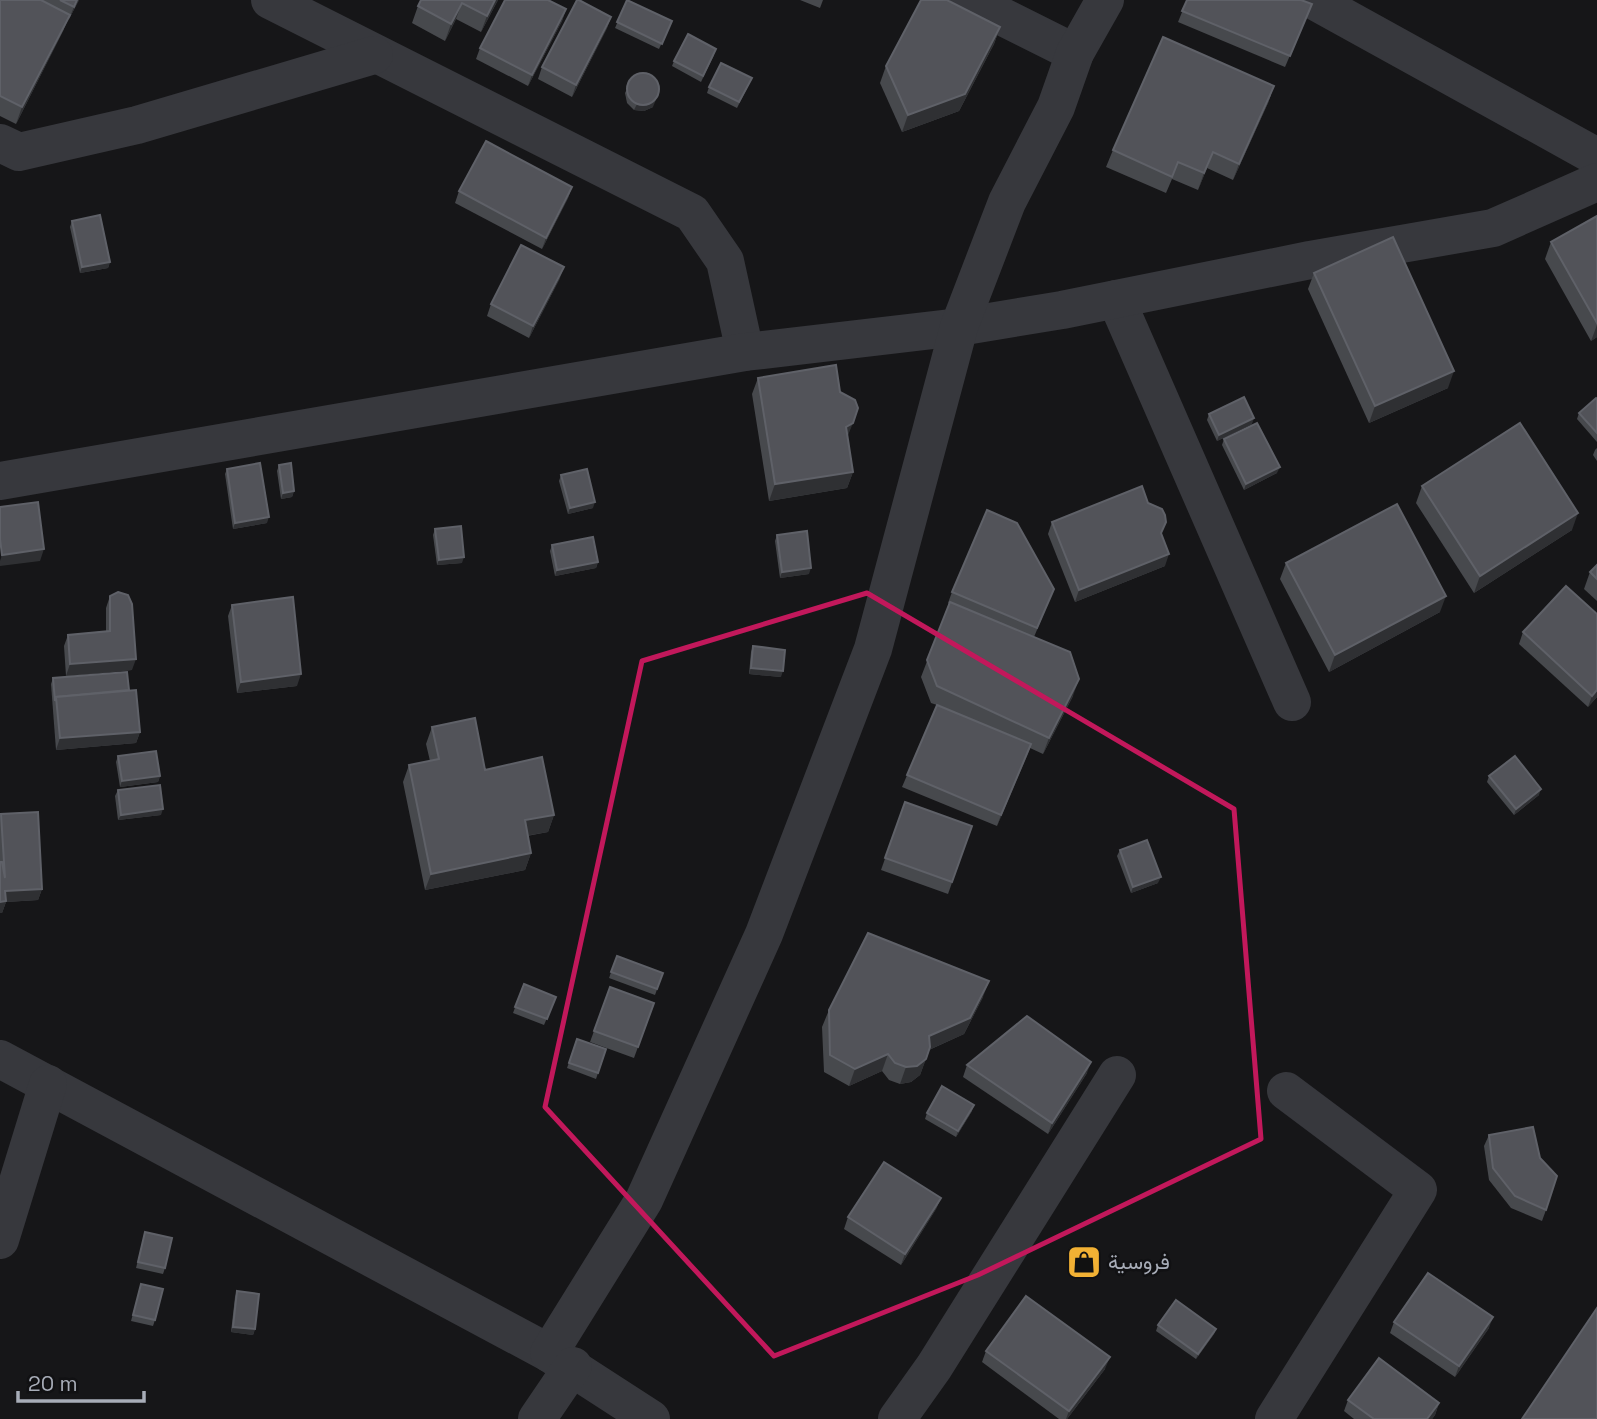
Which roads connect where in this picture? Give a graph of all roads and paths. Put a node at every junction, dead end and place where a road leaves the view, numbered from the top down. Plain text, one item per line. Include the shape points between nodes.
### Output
1 (270, 0) edge
2 (970, 0) edge
3 (1105, 0) edge
4 (1313, 0) edge
5 (1075, 53) junction
6 (374, 55) junction
7 (0, 143) edge
8 (1597, 157) edge
9 (1597, 182) edge
10 (1116, 299) junction
11 (959, 327) junction
12 (746, 352) junction
13 (0, 481) edge
14 (1292, 702) dead end
15 (0, 1059) edge
16 (1117, 1075) dead end
17 (48, 1084) junction
18 (1286, 1091) dead end
19 (0, 1240) edge
20 (561, 1359) junction
21 (537, 1419) edge
22 (651, 1419) edge
23 (897, 1419) edge
24 (1275, 1419) edge

1 - 6 street
2 - 5 street
3 - 5 street
4 - 8 street
5 - 11 street via 1056,107 1007,202
6 - 7 street via 124,128 19,152
6 - 12 street via 692,212 725,261
9 - 10 street via 1493,228
10 - 11 street
10 - 14 street
11 - 12 street
11 - 20 street via 873,649 764,934 644,1200
12 - 13 street
15 - 17 street
16 - 23 street
17 - 19 street
17 - 20 street
18 - 24 street via 1418,1190
20 - 21 street
20 - 22 street

